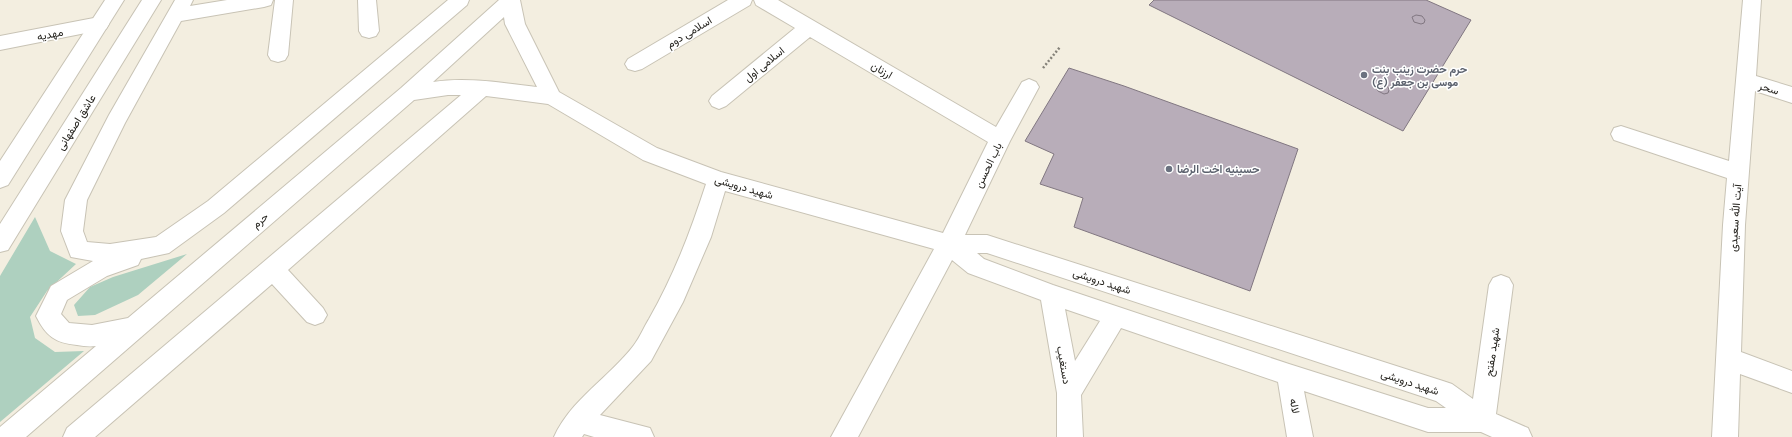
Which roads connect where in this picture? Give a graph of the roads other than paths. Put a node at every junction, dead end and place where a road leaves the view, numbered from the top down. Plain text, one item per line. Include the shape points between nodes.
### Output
1 (115, 0) edge
2 (152, 0) edge
3 (264, 0) edge
4 (284, 0) edge
5 (367, 0) edge
6 (460, 0) edge
7 (511, 0) edge
8 (743, 0) edge
9 (763, 0) edge
10 (1752, 0) edge
11 (179, 8) edge
12 (100, 24) junction
13 (809, 27) junction
14 (369, 31) dead end
15 (0, 43) edge
16 (278, 55) dead end
17 (635, 64) dead end
18 (1746, 81) junction
19 (1029, 87) dead end
20 (482, 88) junction
21 (408, 93) junction
22 (1792, 95) edge
23 (552, 97) junction
24 (719, 101) dead end
25 (1621, 134) dead end
26 (1000, 139) junction
27 (3, 171) edge
28 (1738, 173) junction
29 (718, 180) junction
30 (0, 244) edge
31 (950, 244) junction
32 (161, 246) junction
33 (273, 270) junction
34 (1501, 285) dead end
35 (1051, 294) junction
36 (315, 315) dead end
37 (1116, 315) junction
38 (133, 328) junction
39 (1729, 360) junction
40 (1290, 375) junction
41 (1792, 382) edge
42 (1069, 393) junction
43 (1483, 420) junction
44 (573, 429) edge
45 (7, 437) edge
46 (76, 437) edge
47 (641, 437) edge
48 (844, 437) edge
49 (1070, 437) edge
50 (1300, 437) edge
51 (1519, 437) edge
52 (1725, 437) edge

1 - 12 street
2 - 30 street, عاشق اصفهانی
3 - 11 street
4 - 16 street
5 - 14 street
6 - 32 street via 216,207
7 - 21 street, حرم
7 - 23 street via 515,24
8 - 17 street, اسلامی دوم
9 - 13 street, ارزنان
10 - 18 street, آیت الله سعیدی
11 - 32 street via 116,121 76,200 72,231 80,250 110,254
12 - 15 street, مهدیه
12 - 27 street
13 - 24 street, اسلامی اول
13 - 26 street, ارزنان
18 - 22 street, سحر
18 - 28 street, آیت الله سعیدی
19 - 26 street, باب الحسن
20 - 21 street, شهید درویشی via 448,87
20 - 23 street, شهید درویشی
20 - 33 street
21 - 38 street, حرم
23 - 29 street, شهید درویشی via 650,154
25 - 28 street
26 - 31 street, باب الحسن
28 - 39 street, آیت الله سعیدی
29 - 31 street, شهید درویشی
29 - 44 street via 700,237 674,295 642,353
31 - 35 street, شهید درویشی via 976,266
31 - 43 street, شهید درویشی via 987,244 1443,392
31 - 48 street, باب الحسن
32 - 38 street via 99,269 59,293 48,316 63,333 92,336
33 - 36 street
33 - 46 street
34 - 43 street, شهید مفتح
35 - 37 street, شهید درویشی
35 - 42 street, دستغیب
37 - 40 street, شهید درویشی
37 - 42 street
38 - 45 street, حرم
39 - 41 street
39 - 52 street, آیت الله سعیدی
40 - 43 street, شهید درویشی via 1428,420
40 - 50 street, لاله
42 - 49 street, دستغیب
43 - 51 street
44 - 47 street

